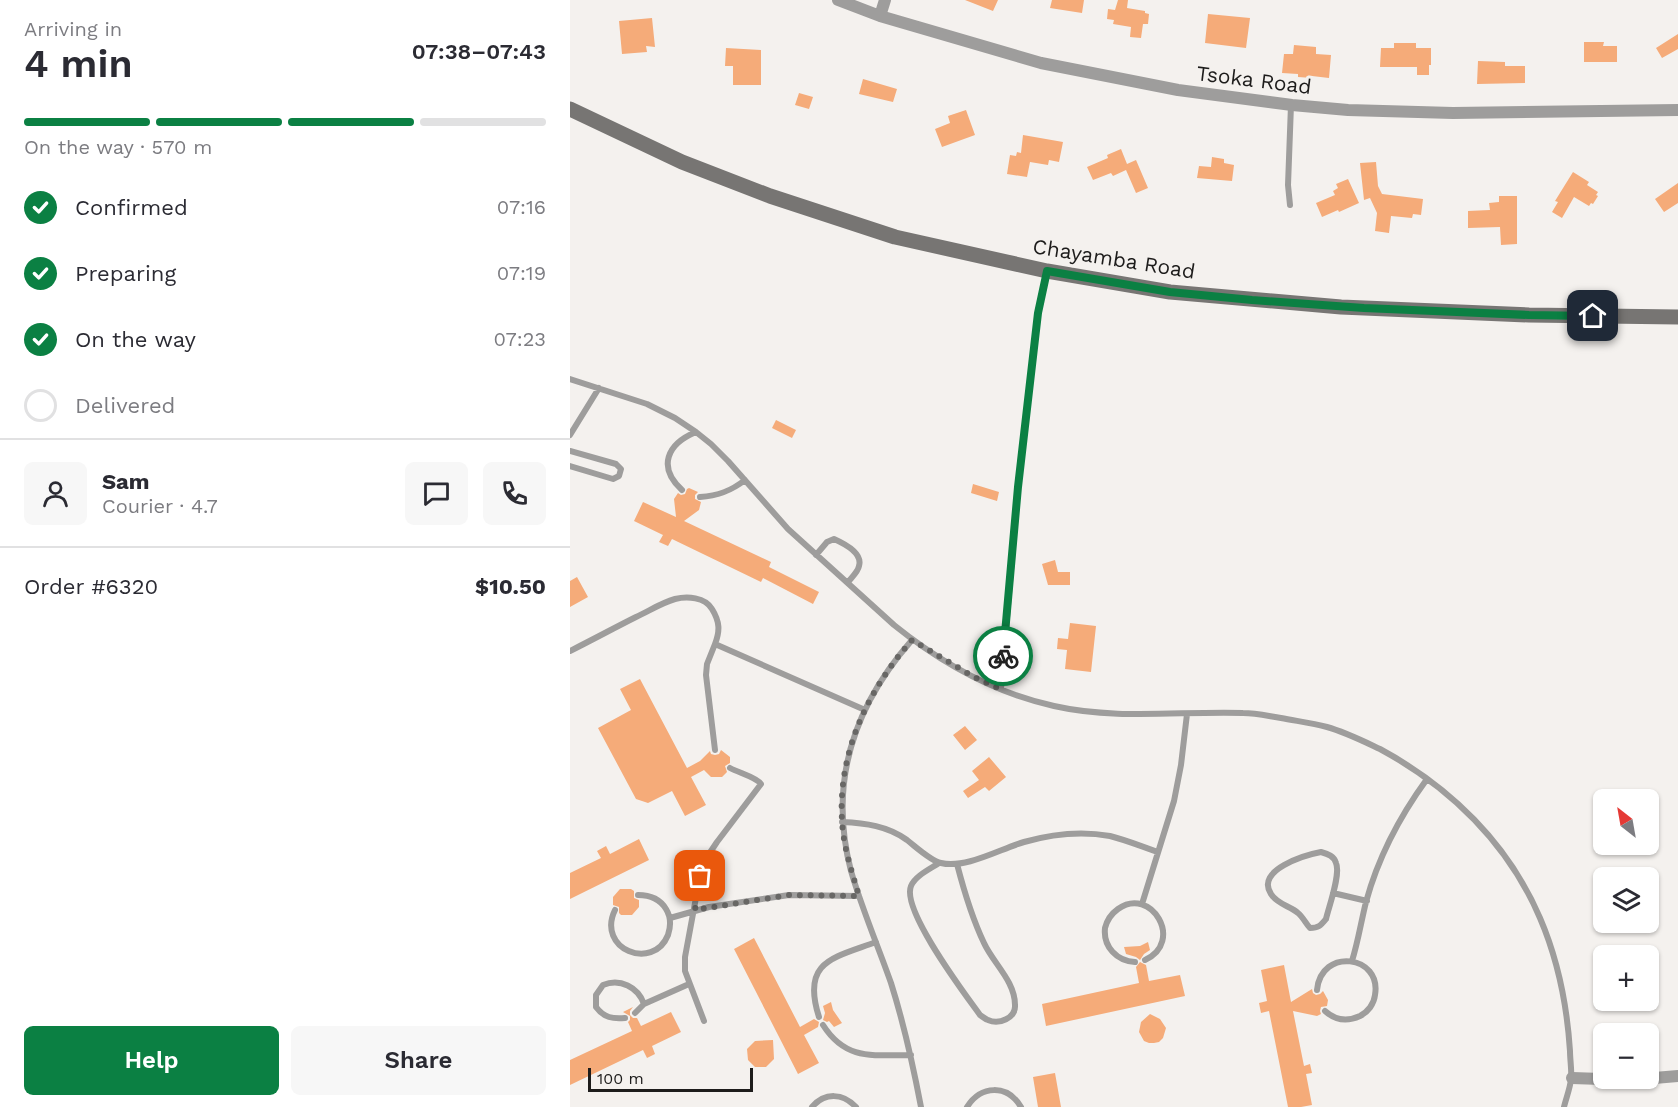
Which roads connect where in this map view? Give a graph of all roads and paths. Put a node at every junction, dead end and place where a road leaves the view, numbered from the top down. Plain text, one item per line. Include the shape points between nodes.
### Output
1 (838, 0) edge
2 (885, 0) edge
3 (880, 16) junction
4 (1292, 105) junction
5 (570, 109) edge
6 (1678, 110) edge
7 (1290, 205) dead end
8 (1047, 271) junction
9 (1678, 317) edge
10 (570, 379) edge
11 (599, 388) junction
12 (696, 432) junction
13 (570, 435) edge
14 (570, 451) edge
15 (570, 466) edge
16 (745, 480) junction
17 (682, 490) dead end
18 (700, 496) dead end
19 (816, 555) junction
20 (848, 582) junction
21 (912, 640) junction
22 (715, 644) junction
23 (570, 651) edge
24 (1000, 689) junction
25 (865, 711) junction
26 (1187, 714) junction
27 (715, 750) dead end
28 (730, 768) dead end
29 (1427, 779) junction
30 (842, 822) junction
31 (1158, 852) junction
32 (939, 863) junction
33 (957, 864) junction
34 (1333, 893) junction
35 (638, 895) dead end
36 (859, 896) junction
37 (1367, 901) junction
38 (1142, 904) junction
39 (615, 910) dead end
40 (695, 910) junction
41 (670, 918) junction
42 (876, 942) junction
43 (1145, 960) dead end
44 (1352, 961) junction
45 (1135, 962) dead end
46 (689, 984) junction
47 (1317, 990) dead end
48 (644, 1004) junction
49 (1325, 1011) dead end
50 (635, 1013) dead end
51 (819, 1017) dead end
52 (625, 1018) dead end
53 (704, 1021) dead end
54 (823, 1025) dead end
55 (911, 1055) junction
56 (1678, 1076) edge
57 (1572, 1078) junction
58 (812, 1107) edge
59 (856, 1107) edge
60 (921, 1107) edge
61 (966, 1107) edge
62 (1021, 1107) edge
63 (1564, 1107) edge

1 - 3 street, Tsoka Road
2 - 3 street
3 - 4 street, Tsoka Road via 1041,63 1178,90
4 - 6 street, Tsoka Road via 1453,113
4 - 7 lane
5 - 8 main road, Chayamba Road via 682,162 770,196 895,237
8 - 9 main road, Chayamba Road via 1170,292 1330,306
8 - 24 lane via 1038,313 1018,487
10 - 11 lane
11 - 12 lane via 662,410
11 - 13 lane
12 - 16 lane
12 - 17 lane via 678,442 667,462 672,478
14 - 15 lane via 616,464 621,469 613,479
16 - 18 lane via 724,493
16 - 19 lane
19 - 20 lane
19 - 20 lane via 827,542 834,539 843,543 860,561
20 - 21 lane
21 - 24 lane
21 - 25 lane via 895,658
22 - 23 lane via 719,625 713,610 709,604 689,597 655,608
22 - 25 lane
22 - 27 lane via 706,675
24 - 26 lane via 1057,707
25 - 30 lane via 848,753
26 - 29 lane via 1246,713 1328,727 1401,760
26 - 31 lane via 1174,801
28 - 40 lane via 761,784 705,860
29 - 37 lane via 1383,854
29 - 57 lane via 1480,825 1502,851 1533,901 1563,993
30 - 32 lane via 863,822 891,831
30 - 36 lane
31 - 33 lane via 1089,833 1055,835
31 - 38 lane
32 - 33 lane
32 - 33 lane via 911,886 912,908 981,1015 998,1022 1009,1018 1016,1004 1007,980 985,946 965,897
34 - 34 lane via 1326,919 1322,925 1310,928 1299,914 1271,894 1269,878 1281,867 1322,852 1336,861
34 - 37 lane
35 - 41 lane via 658,900
36 - 40 lane via 789,895
36 - 42 lane
37 - 44 lane
38 - 43 lane via 1160,918 1163,929 1157,951
38 - 45 lane via 1119,908 1106,925 1108,947 1116,956
39 - 41 lane via 612,934 620,946 633,953 648,953 661,946 669,933
40 - 41 lane
40 - 46 lane via 685,957
42 - 51 lane via 837,956 820,968 814,986
42 - 55 lane
44 - 47 lane via 1342,960 1325,969
44 - 49 lane via 1362,964 1374,979 1376,989 1371,1007 1355,1019 1345,1020
46 - 48 lane
46 - 53 lane
48 - 50 lane
48 - 52 lane via 632,986 615,982 603,985 596,995 596,1007 605,1016
54 - 55 lane via 835,1041 855,1053
55 - 60 lane
56 - 57 street via 1631,1080
57 - 63 lane
58 - 59 lane via 832,1096 846,1098
61 - 62 lane via 979,1094 997,1090 1014,1098

